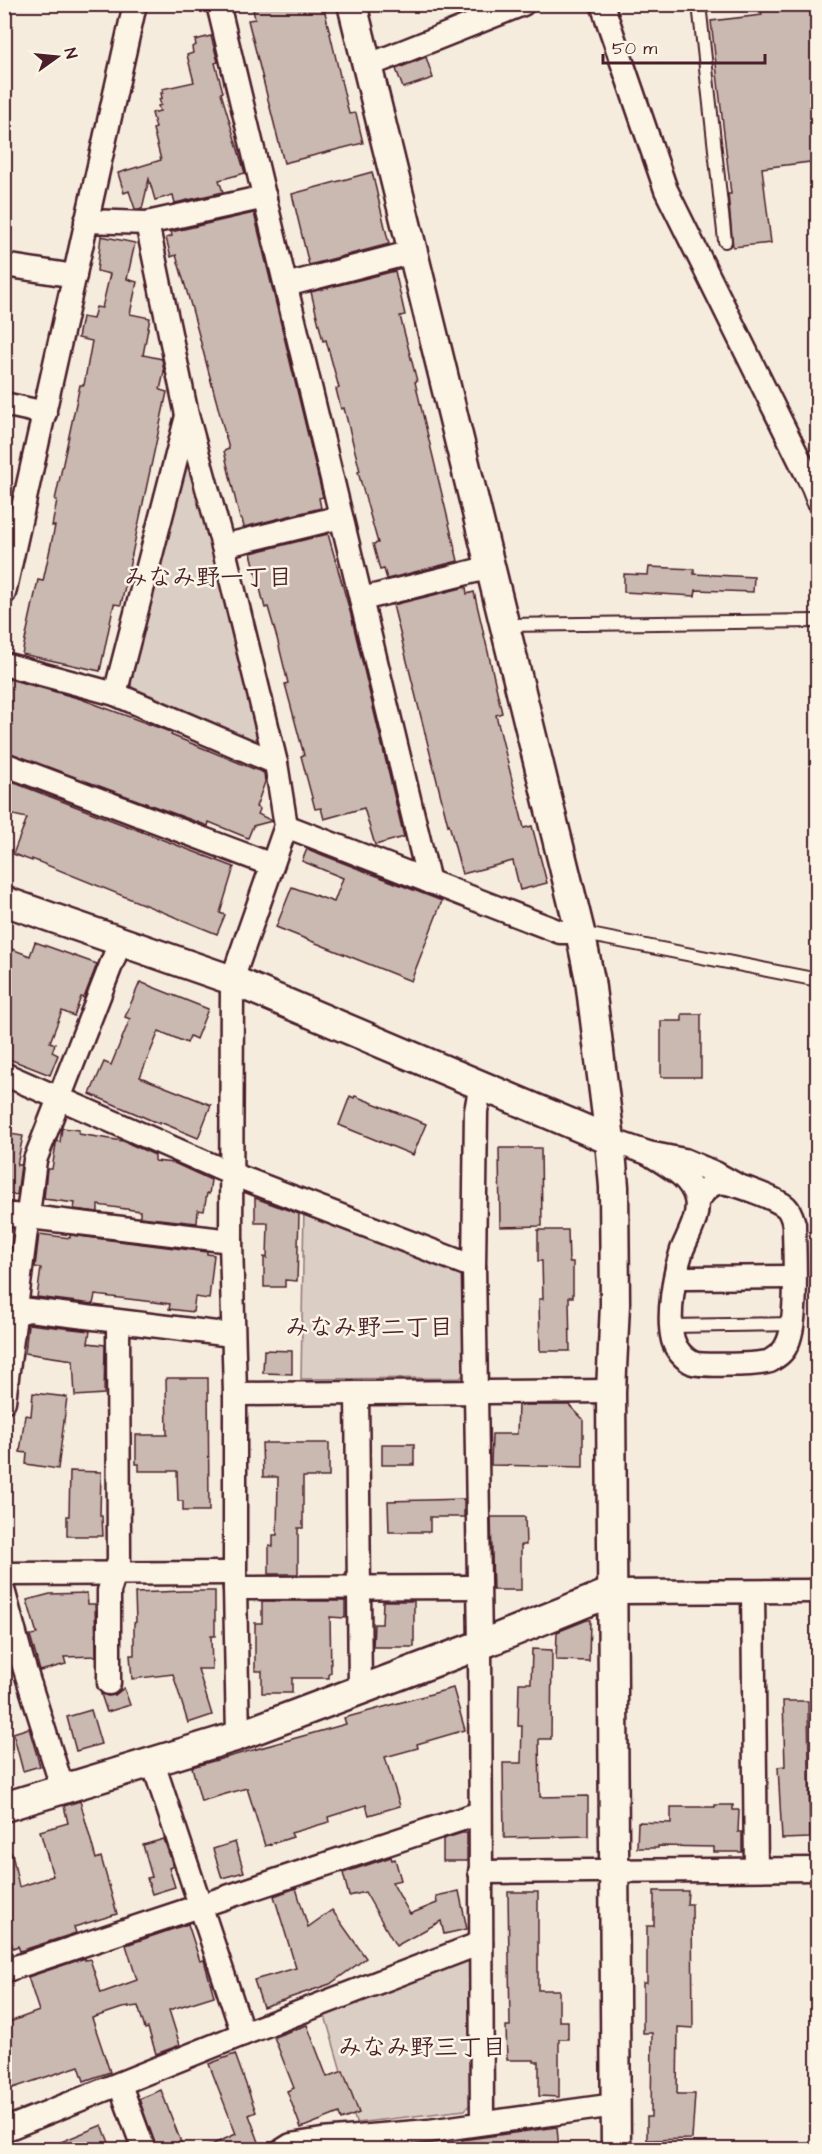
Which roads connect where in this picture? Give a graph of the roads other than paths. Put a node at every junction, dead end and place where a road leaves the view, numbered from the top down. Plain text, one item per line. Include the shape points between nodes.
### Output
1 (135, 4) edge
2 (218, 4) edge
3 (352, 4) edge
4 (523, 4) edge
5 (602, 4) edge
6 (699, 4) edge
7 (367, 66) junction
8 (265, 197) junction
9 (86, 221) junction
10 (147, 223) junction
11 (725, 242) dead end
12 (413, 252) junction
13 (4, 265) edge
14 (75, 276) junction
15 (285, 285) junction
16 (4, 404) edge
17 (45, 413) junction
18 (188, 415) junction
19 (818, 500) edge
20 (341, 517) junction
21 (223, 546) junction
22 (491, 567) junction
23 (4, 593) edge
24 (362, 598) junction
25 (818, 621) edge
26 (505, 625) junction
27 (4, 664) edge
28 (115, 694) junction
29 (276, 763) junction
30 (4, 764) edge
31 (286, 826) junction
32 (272, 865) junction
33 (429, 882) junction
34 (4, 901) edge
35 (580, 932) junction
36 (120, 942) junction
37 (232, 980) junction
38 (818, 980) edge
39 (4, 1074) edge
40 (481, 1084) junction
41 (59, 1098) junction
42 (610, 1140) junction
43 (648, 1153) junction
44 (231, 1174) junction
45 (735, 1184) junction
46 (697, 1202) junction
47 (4, 1214) edge
48 (28, 1216) junction
49 (231, 1241) junction
50 (474, 1267) junction
51 (677, 1268) junction
52 (794, 1277) junction
53 (11, 1314) edge
54 (118, 1322) junction
55 (793, 1324) junction
56 (672, 1326) junction
57 (232, 1335) junction
58 (611, 1391) junction
59 (357, 1393) junction
60 (477, 1393) junction
61 (235, 1394) junction
62 (4, 1401) edge
63 (115, 1573) junction
64 (4, 1574) edge
65 (235, 1580) junction
66 (479, 1587) junction
67 (359, 1588) junction
68 (818, 1591) edge
69 (612, 1592) junction
70 (753, 1592) junction
71 (4, 1593) edge
72 (480, 1645) junction
73 (13, 1662) edge
74 (109, 1683) dead end
75 (360, 1690) junction
76 (238, 1736) junction
77 (153, 1763) junction
78 (63, 1790) junction
79 (4, 1807) edge
80 (480, 1813) junction
81 (756, 1869) junction
82 (818, 1869) edge
83 (614, 1870) junction
84 (480, 1872) junction
85 (200, 1905) junction
86 (481, 1943) junction
87 (4, 1971) edge
88 (243, 2034) junction
89 (120, 2085) junction
90 (615, 2105) junction
91 (482, 2123) junction
92 (4, 2130) edge
93 (430, 2140) edge
94 (144, 2150) edge
95 (283, 2150) edge
96 (615, 2150) edge

1 - 9 street
2 - 8 street
3 - 7 street
4 - 7 street
5 - 19 street via 666,190
6 - 11 lane
7 - 12 street
8 - 10 street
8 - 15 street
9 - 10 street
9 - 14 street
10 - 18 street
12 - 15 street
12 - 22 street
13 - 14 street
14 - 17 street
15 - 20 street
16 - 17 street
17 - 23 street
18 - 21 street
18 - 28 street
20 - 21 street
20 - 24 street
21 - 29 street
22 - 24 street
22 - 26 street
24 - 33 street
25 - 26 lane
26 - 35 street
27 - 28 street
28 - 29 street
29 - 31 street
30 - 32 street
31 - 32 street
31 - 33 street
32 - 37 street
33 - 35 street via 560,932
34 - 36 street
35 - 38 lane
35 - 42 street via 590,980
36 - 37 street
36 - 41 street
37 - 40 street
37 - 44 street
39 - 41 street
40 - 42 street
40 - 50 street via 476,1111
41 - 44 street
41 - 48 street via 35,1160
42 - 43 street
42 - 58 street via 615,1304
43 - 45 street via 684,1160
43 - 46 street via 681,1175
44 - 49 street
44 - 50 street
45 - 46 street via 720,1182 706,1188
45 - 52 street via 779,1203 791,1215
46 - 51 street via 695,1219
47 - 48 street
48 - 49 street
48 - 53 street
49 - 57 street
50 - 60 street
51 - 52 street via 686,1278
51 - 56 street via 672,1287
52 - 55 street
53 - 54 street via 29,1310
53 - 62 street
54 - 57 street
54 - 63 street via 119,1561
55 - 56 lane
55 - 56 street via 786,1347 766,1364 696,1365 680,1353 673,1340
57 - 61 street
58 - 60 street
58 - 69 street
59 - 60 street
59 - 61 street
59 - 67 street
60 - 66 street
61 - 65 street
63 - 64 street
63 - 65 street
63 - 74 street via 109,1591
65 - 67 street
65 - 76 street
66 - 67 street
66 - 72 street
67 - 75 street
68 - 70 street
69 - 70 street
69 - 72 street
69 - 83 street
70 - 81 street
71 - 73 street
72 - 75 street
72 - 80 street
73 - 78 street
75 - 76 street
76 - 77 street
77 - 78 street
77 - 85 street
78 - 79 street
80 - 84 street
80 - 85 street
81 - 82 street
81 - 83 street
83 - 84 street
83 - 90 street
84 - 86 street
85 - 87 street
85 - 88 street
86 - 88 street
86 - 91 street
88 - 89 street
89 - 92 street
89 - 94 street
90 - 91 street
90 - 96 street
91 - 93 street
93 - 95 street via 322,2140

